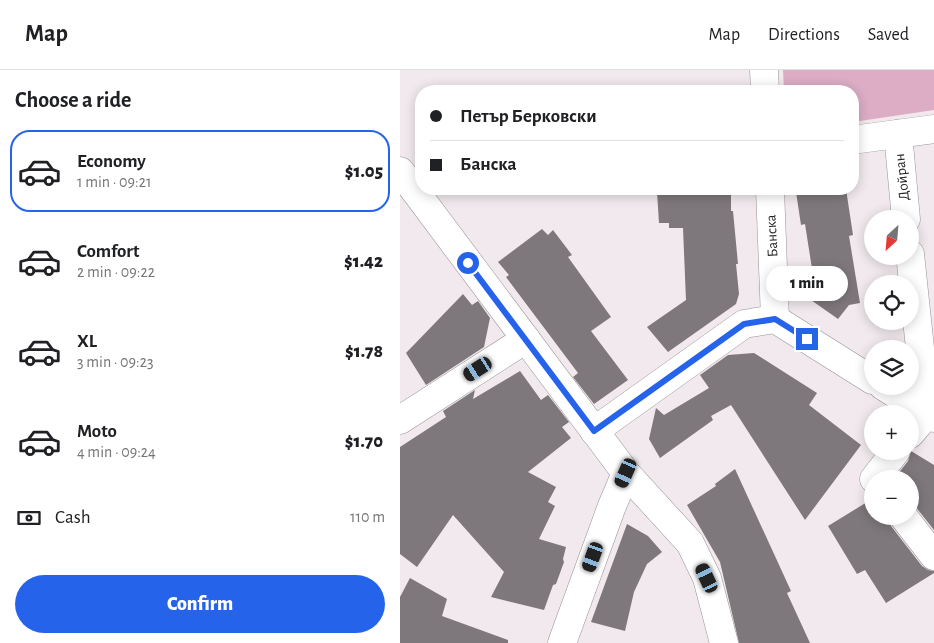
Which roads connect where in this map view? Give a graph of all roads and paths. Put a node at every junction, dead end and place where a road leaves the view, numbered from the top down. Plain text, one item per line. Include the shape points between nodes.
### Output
1 (764, 70) edge
2 (765, 85) edge
3 (934, 129) edge
4 (898, 134) junction
5 (859, 139) edge
6 (400, 171) edge
7 (415, 191) edge
8 (418, 195) edge
9 (770, 195) edge
10 (905, 210) edge
11 (911, 265) edge
12 (775, 319) junction
13 (526, 339) junction
14 (864, 375) edge
15 (897, 395) edge
16 (930, 416) edge
17 (400, 420) edge
18 (919, 426) edge
19 (594, 431) junction
20 (889, 460) edge
21 (881, 470) edge
22 (626, 473) junction
23 (910, 525) edge
24 (934, 556) edge
25 (562, 643) edge
26 (724, 643) edge

1 - 2 street
3 - 4 street
4 - 5 street
4 - 10 street, Дойран
6 - 7 street
8 - 13 street
9 - 12 street, Банска
11 - 16 street
12 - 14 street
12 - 19 street via 744,324
13 - 17 street
13 - 19 street
15 - 16 street
16 - 18 street
19 - 22 street
20 - 21 street
22 - 25 street
22 - 26 street via 690,543 707,578
23 - 24 street

